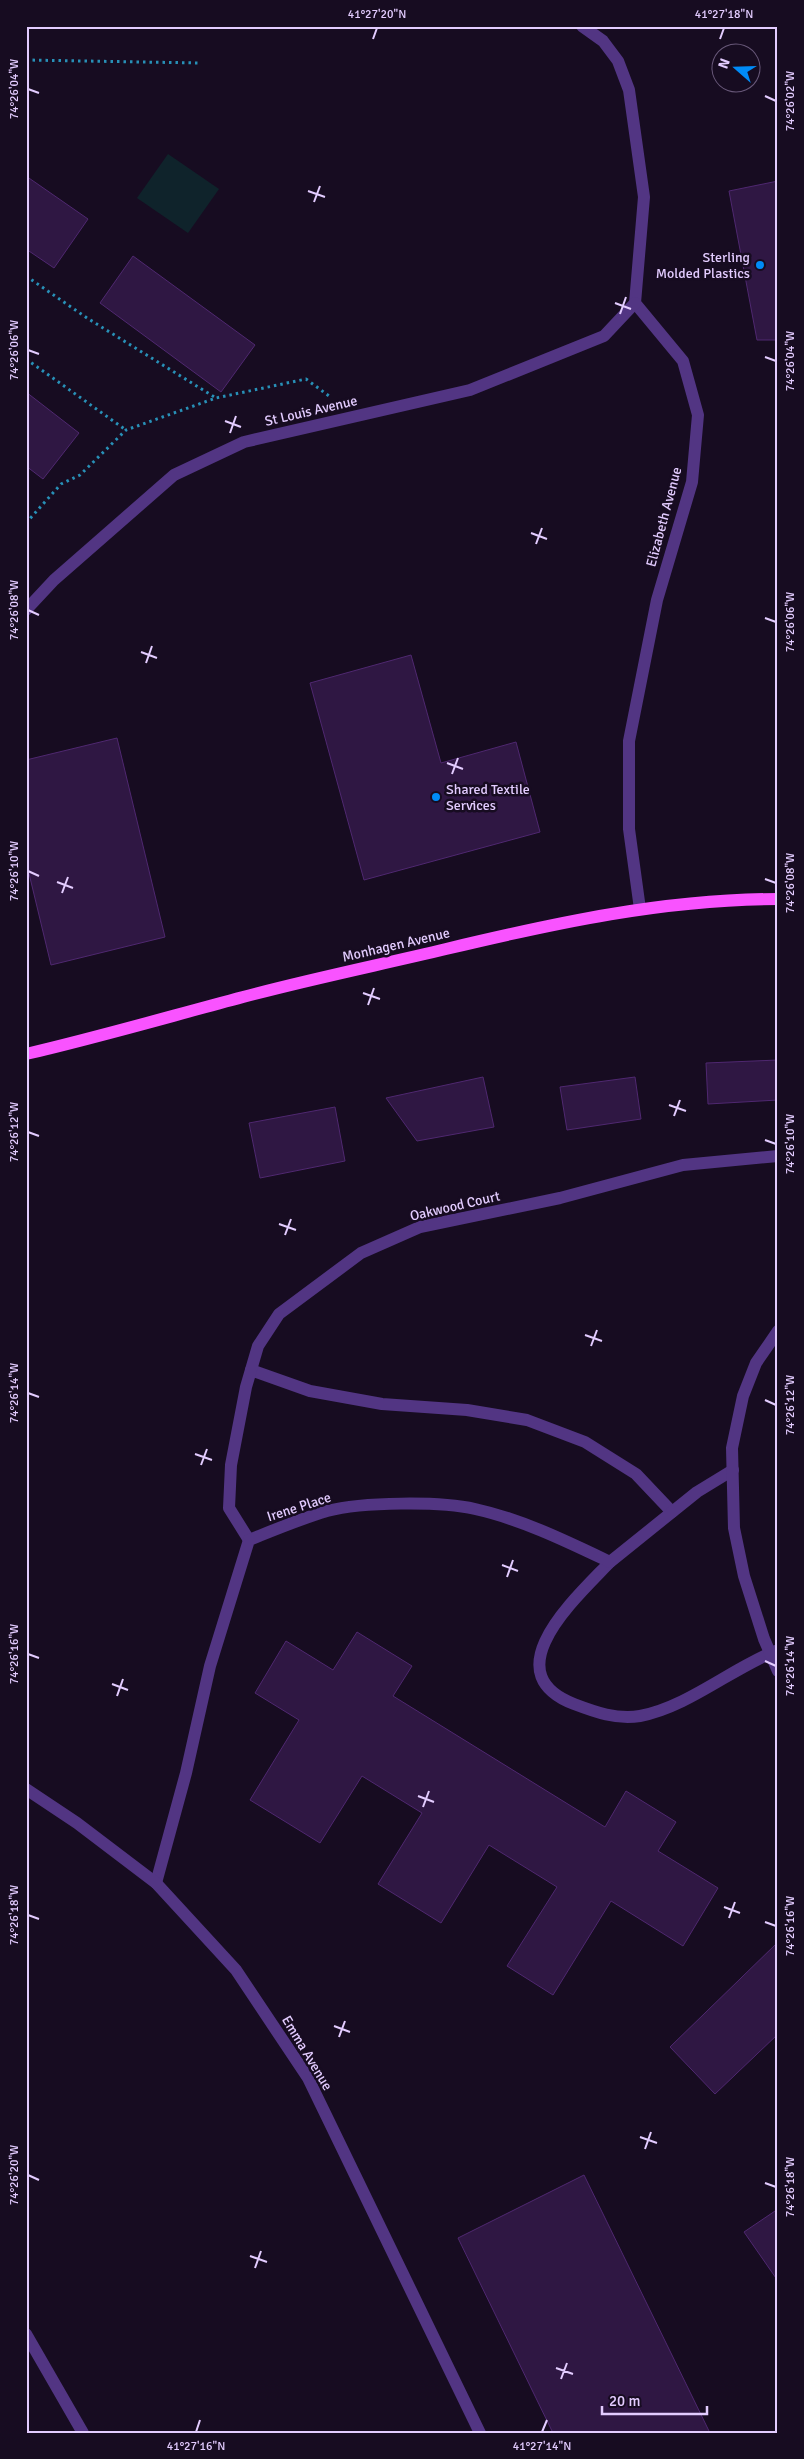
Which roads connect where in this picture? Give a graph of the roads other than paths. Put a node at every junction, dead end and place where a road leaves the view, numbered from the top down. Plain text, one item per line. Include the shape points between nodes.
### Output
1 (582, 26) edge
2 (634, 302) junction
3 (26, 610) edge
4 (778, 899) edge
5 (640, 909) junction
6 (26, 1054) edge
7 (778, 1156) edge
8 (778, 1331) edge
9 (251, 1370) junction
10 (732, 1470) junction
11 (672, 1512) junction
12 (249, 1540) junction
13 (610, 1562) junction
14 (774, 1652) edge
15 (778, 1671) edge
16 (26, 1789) edge
17 (156, 1883) junction
18 (26, 2334) edge
19 (83, 2433) edge
20 (480, 2433) edge

1 - 2 street via 603,41 618,60 629,90 644,196
2 - 3 street, St Louis Avenue via 604,336 470,390 244,442 174,475 54,580
2 - 5 street, Elizabeth Avenue via 683,361 698,415 692,482 658,600 629,741 629,829
4 - 5 main road, Monhagen Avenue via 735,899
5 - 6 main road, Monhagen Avenue via 540,927 245,996
7 - 9 street, Oakwood Court via 683,1165 560,1198 420,1227 362,1253 280,1314 258,1346
8 - 10 street via 756,1363 743,1396 732,1448
9 - 11 street via 310,1391 382,1404 467,1410 527,1420 585,1442 636,1474
9 - 12 street, Oakwood Court via 232,1465 229,1508
10 - 11 street
10 - 14 street via 734,1528 744,1576
11 - 13 street
12 - 13 street, Irene Place via 329,1511 424,1504 474,1508 512,1520
12 - 17 street via 210,1666 186,1774
13 - 14 street via 548,1633 540,1655 539,1675 548,1690 571,1703 607,1716 640,1716 675,1704
14 - 15 street
16 - 17 street, Emma Avenue via 77,1822
17 - 20 street, Emma Avenue via 236,1970 308,2078
18 - 19 street

